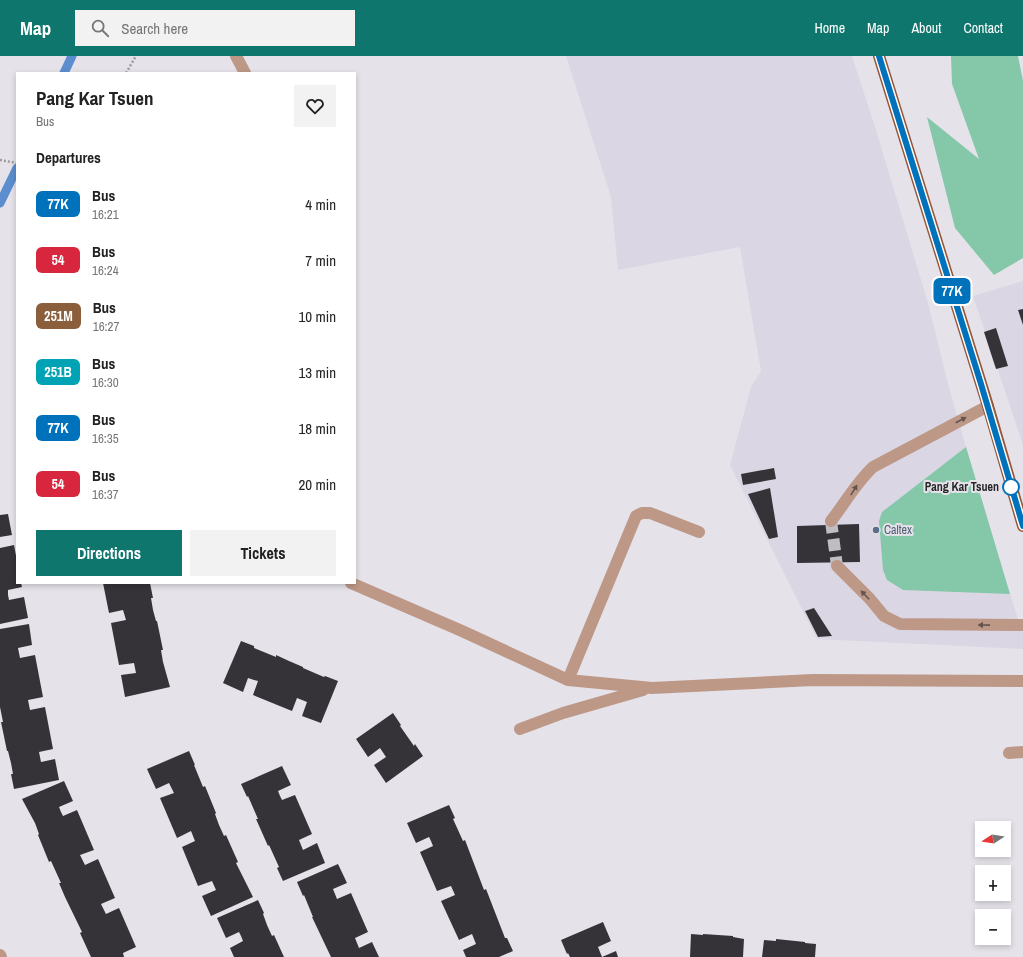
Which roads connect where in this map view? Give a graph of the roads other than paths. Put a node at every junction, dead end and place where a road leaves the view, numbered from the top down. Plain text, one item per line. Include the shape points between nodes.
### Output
1 (236, 56) edge
2 (878, 56) edge
3 (244, 72) edge
4 (988, 406) junction
5 (1021, 514) edge
6 (831, 521) tunnel mouth
7 (1023, 526) edge
8 (699, 532) dead end
9 (837, 566) tunnel mouth
10 (353, 584) edge
11 (1023, 625) edge
12 (568, 680) junction
13 (1023, 681) edge
14 (652, 688) junction
15 (520, 729) dead end
16 (1023, 752) edge
17 (1009, 753) dead end

1 - 3 street
2 - 4 main road
4 - 5 main road
6 -> 4 street via 861,478 873,467
5 - 7 main road
8 - 12 street via 650,513 636,516
11 -> 9 street via 900,624 884,616
10 - 12 street
12 - 14 street
13 - 14 street via 813,680
14 - 15 street via 563,713
16 - 17 street

